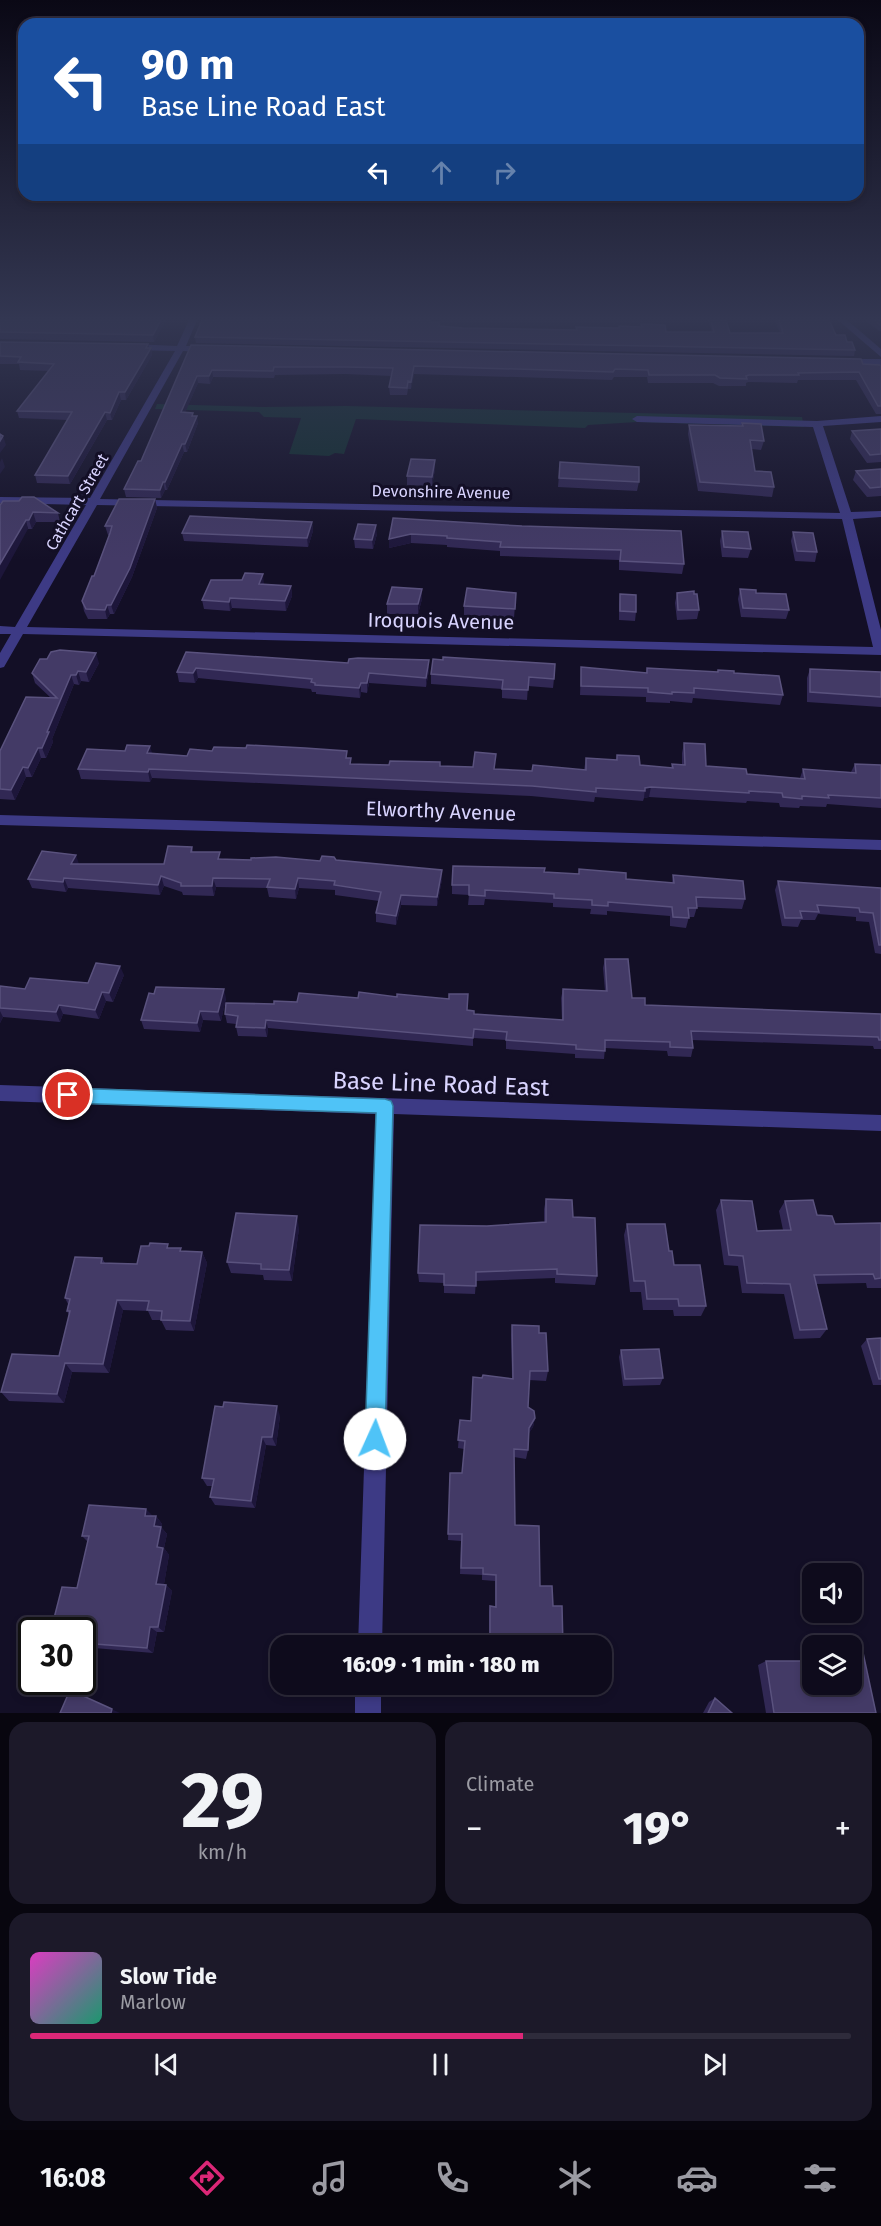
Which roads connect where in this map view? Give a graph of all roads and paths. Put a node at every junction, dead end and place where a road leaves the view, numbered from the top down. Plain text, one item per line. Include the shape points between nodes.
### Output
1 (152, 400) edge
2 (637, 419) dead end
3 (881, 419) edge
4 (817, 424) junction
5 (0, 500) edge
6 (95, 501) junction
7 (881, 514) edge
8 (847, 516) junction
9 (0, 630) edge
10 (20, 630) junction
11 (880, 651) edge
12 (0, 664) edge
13 (0, 820) edge
14 (881, 845) edge
15 (0, 1093) edge
16 (385, 1106) junction
17 (881, 1123) edge
18 (370, 1635) edge
19 (369, 1695) edge
20 (368, 1713) edge

1 - 6 street, Cathcart Street
2 - 4 street
3 - 4 street
4 - 8 street
5 - 6 street, Devonshire Avenue
6 - 8 street, Devonshire Avenue
6 - 10 street, Cathcart Street
7 - 8 street, Devonshire Avenue
8 - 11 street
9 - 10 street, Iroquois Avenue
10 - 11 street, Iroquois Avenue
10 - 12 street, Cathcart Street
13 - 14 street, Elworthy Avenue
15 - 16 street, Base Line Road East
16 - 17 street, Base Line Road East
16 - 18 street
19 - 20 street

